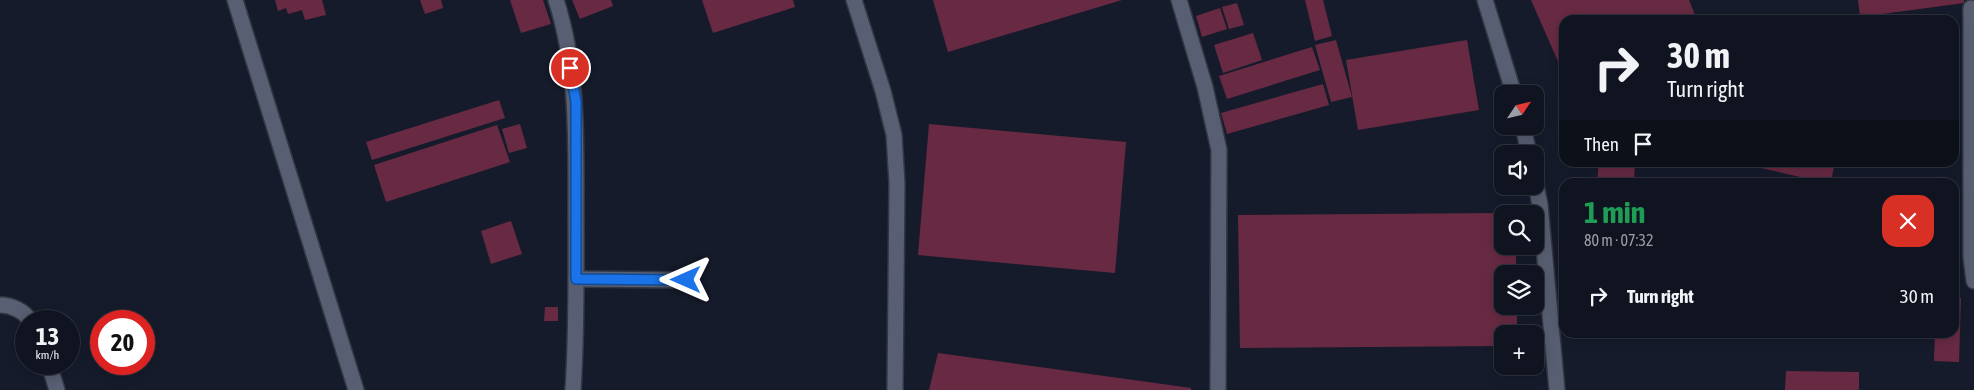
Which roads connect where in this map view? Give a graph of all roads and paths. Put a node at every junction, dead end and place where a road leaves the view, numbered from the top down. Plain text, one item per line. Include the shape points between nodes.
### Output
1 (235, 0) edge
2 (556, 0) edge
3 (854, 0) edge
4 (1178, 0) edge
5 (1486, 0) edge
6 (1971, 8) dead end
7 (1511, 85) edge
8 (1538, 195) edge
9 (576, 279) junction
10 (686, 280) dead end
11 (1974, 281) edge
12 (0, 305) edge
13 (18, 310) edge
14 (52, 375) edge
15 (57, 390) edge
16 (356, 390) edge
17 (573, 390) edge
18 (895, 390) edge
19 (1218, 390) edge
20 (1557, 390) edge

1 - 16 street
2 - 9 street via 562,17 576,102
3 - 18 street via 894,135 897,184
4 - 19 street via 1205,87 1219,150
5 - 7 street
6 - 11 street via 1971,257
8 - 20 street
9 - 10 street
9 - 17 street
12 - 13 street via 10,305
14 - 15 street

